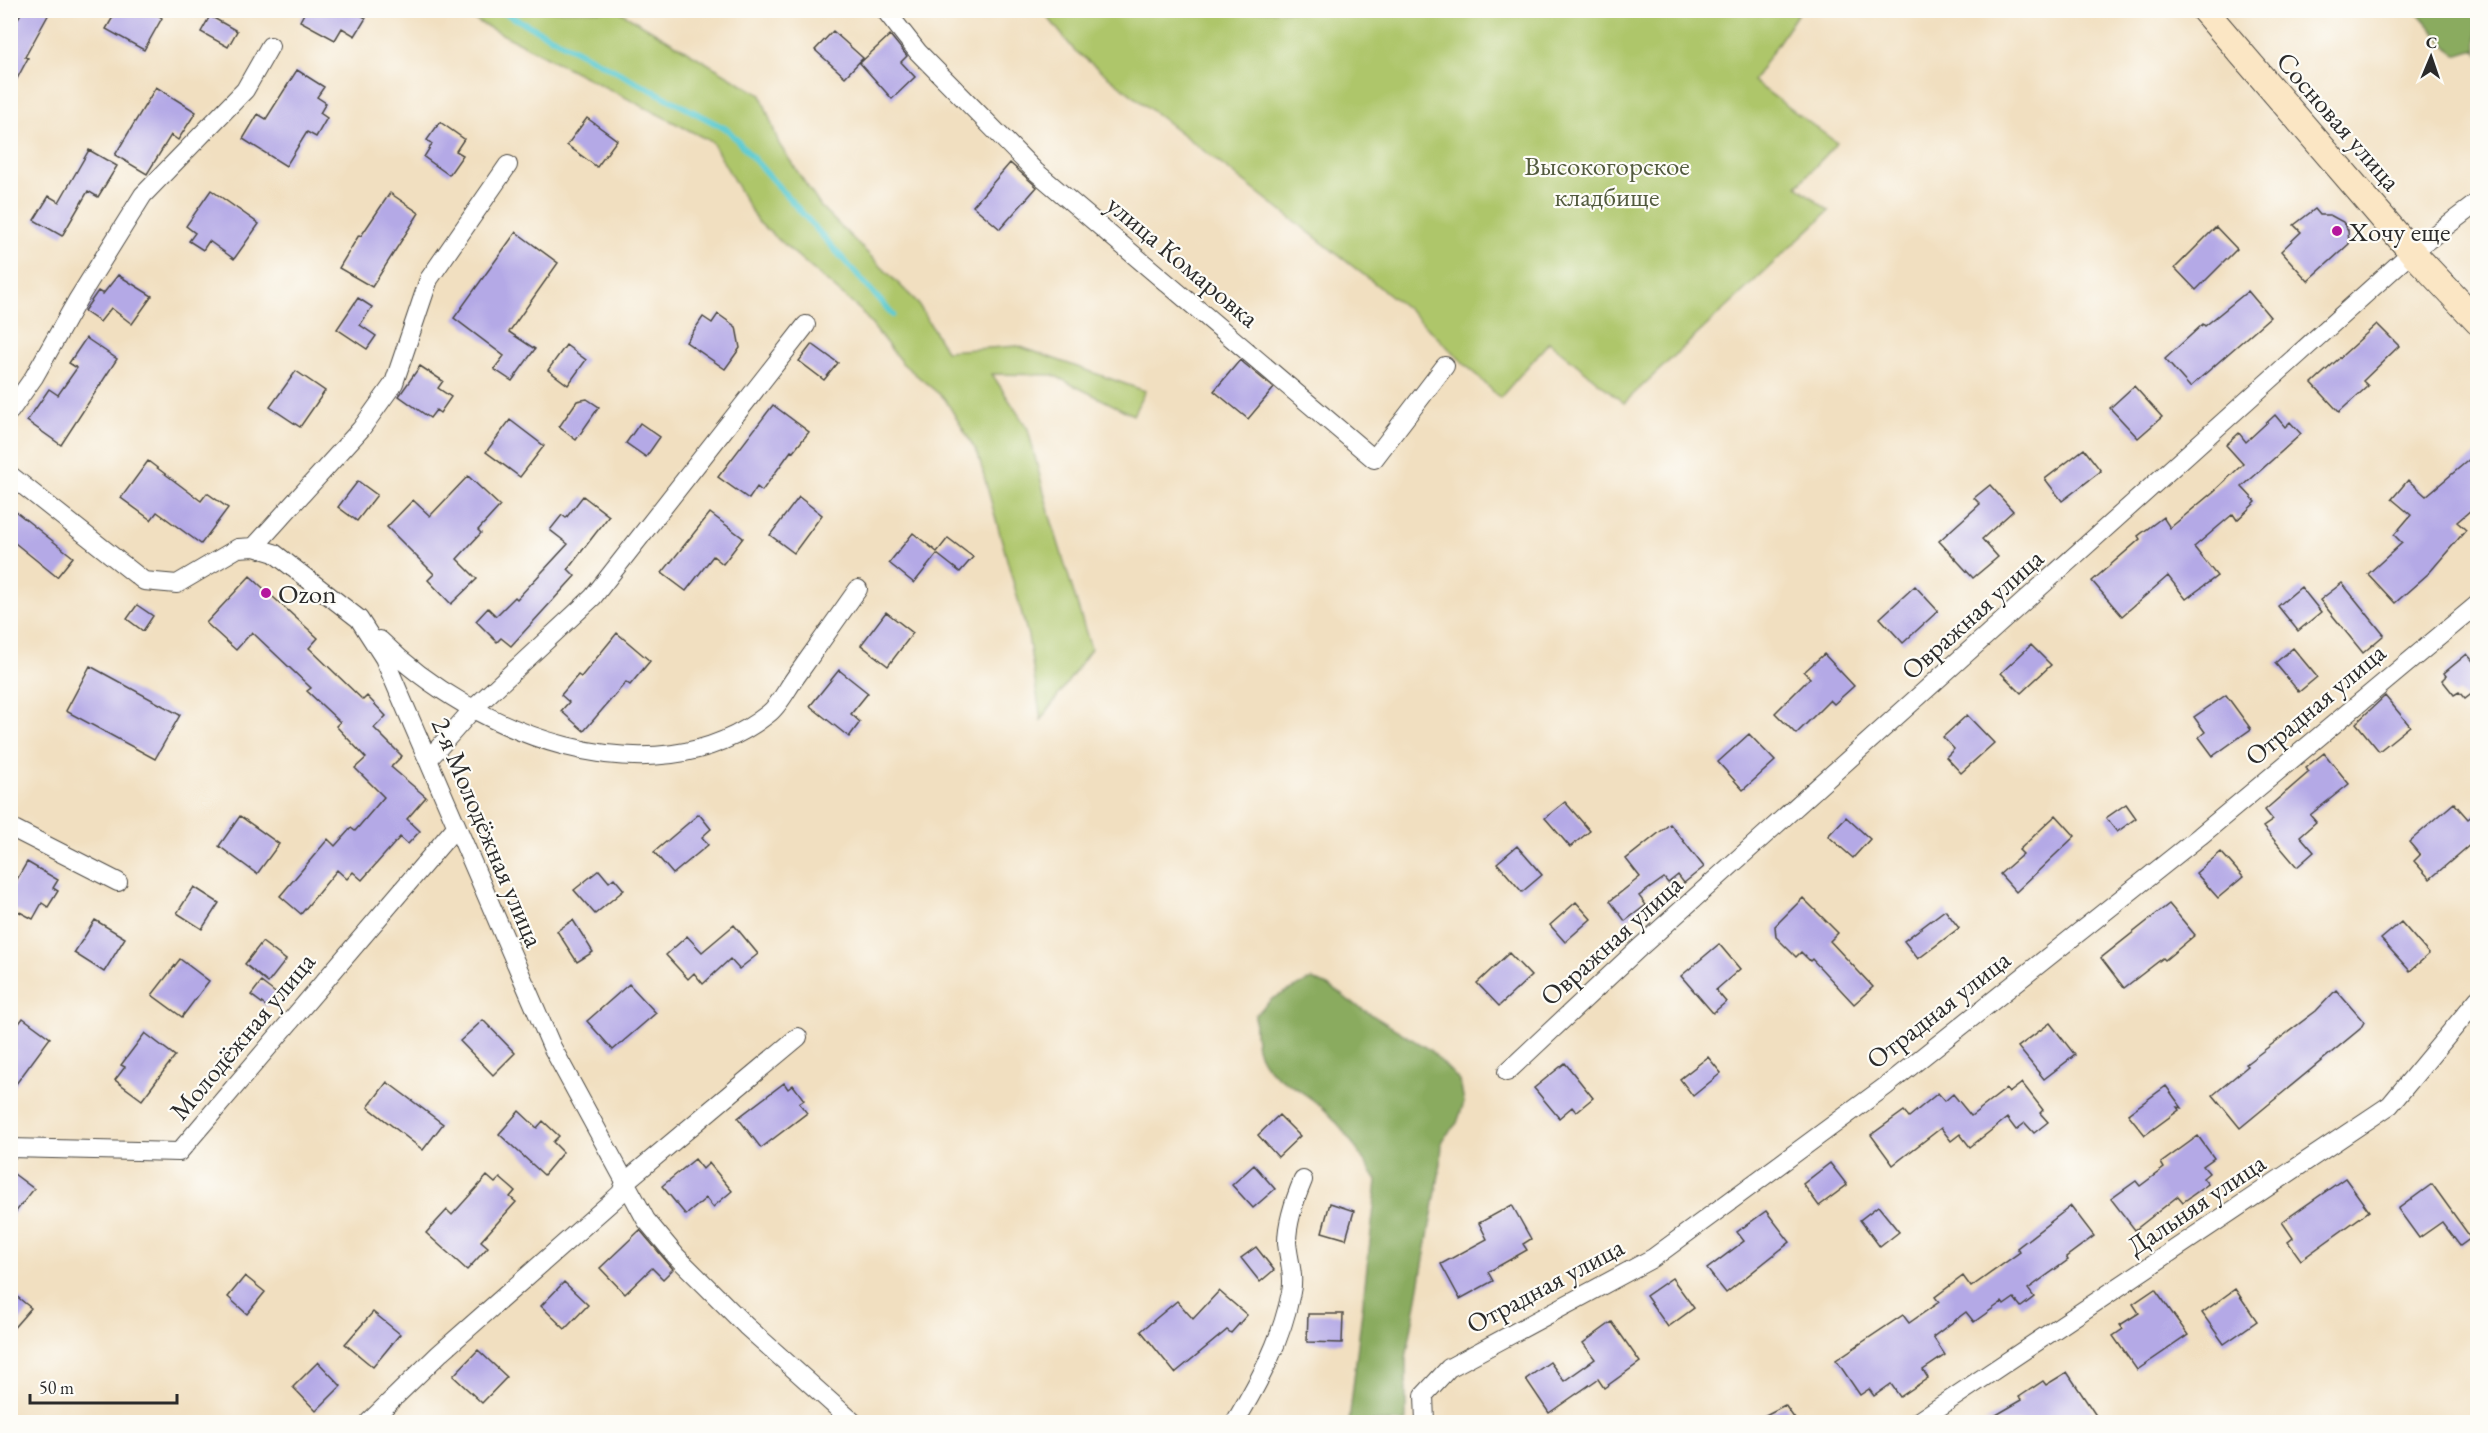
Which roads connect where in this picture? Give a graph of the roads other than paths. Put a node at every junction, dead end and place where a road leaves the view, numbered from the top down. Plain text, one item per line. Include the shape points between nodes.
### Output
1 (885, 10) edge
2 (2204, 10) edge
3 (270, 46) dead end
4 (508, 165) dead end
5 (2478, 202) edge
6 (2412, 252) junction
7 (2478, 322) edge
8 (806, 325) dead end
9 (1444, 366) dead end
10 (10, 411) edge
11 (10, 475) edge
12 (254, 547) junction
13 (858, 589) dead end
14 (2478, 604) edge
15 (359, 619) junction
16 (473, 709) junction
17 (428, 760) junction
18 (10, 827) edge
19 (455, 828) junction
20 (118, 882) dead end
21 (2478, 999) edge
22 (798, 1037) dead end
23 (1507, 1072) dead end
24 (10, 1148) edge
25 (1303, 1180) dead end
26 (625, 1182) junction
27 (369, 1422) edge
28 (853, 1422) edge
29 (1234, 1422) edge
30 (1425, 1422) edge
31 (1917, 1422) edge

1 - 9 street, улица Комаровка via 918,52 1035,171 1374,459
2 - 6 street, Сосновая улица
3 - 10 street via 244,90 143,195
4 - 12 street via 429,279 394,383 361,429
5 - 6 street, Овражная улица
6 - 7 street, Сосновая улица
6 - 23 street, Овражная улица via 1637,950
8 - 16 street via 593,597
11 - 12 street via 144,581 177,584 238,548
12 - 15 street, 2-я Молодёжная улица via 274,553
13 - 16 street via 770,713 711,746 659,755 600,753 534,736
14 - 30 street, Отрадная улица via 2200,836 1886,1086 1653,1258 1449,1368 1424,1395
15 - 16 street via 406,666
15 - 17 street, 2-я Молодёжная улица via 384,658
16 - 17 street
17 - 19 street, 2-я Молодёжная улица
18 - 20 street
19 - 24 street, Молодёжная улица via 179,1152
19 - 26 street, 2-я Молодёжная улица via 552,1047
21 - 31 street, Дальняя улица via 2390,1105
22 - 26 street
25 - 29 street via 1287,1242 1293,1276 1291,1292 1263,1374
26 - 27 street via 621,1193
26 - 28 street, 2-я Молодёжная улица via 646,1220 676,1256 746,1326

